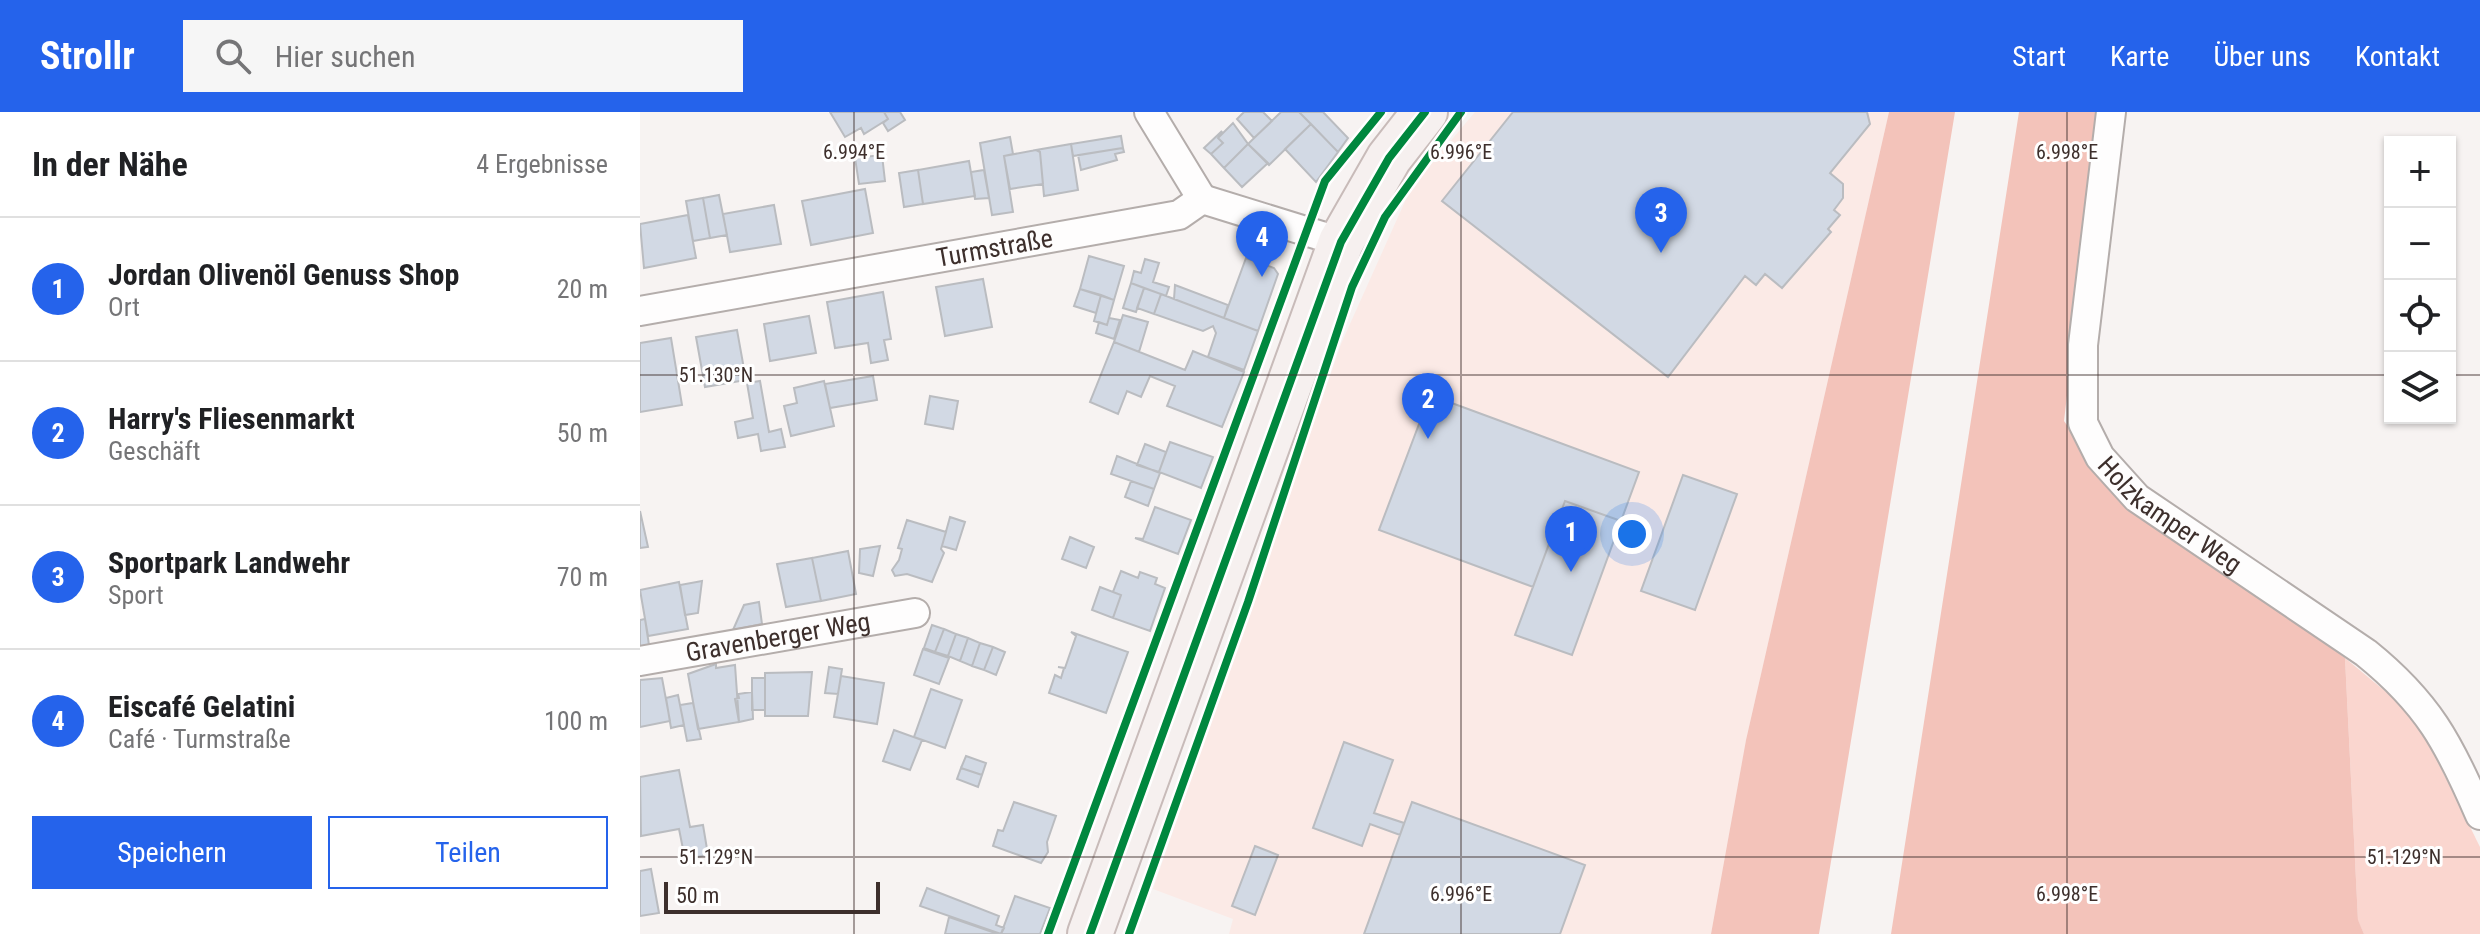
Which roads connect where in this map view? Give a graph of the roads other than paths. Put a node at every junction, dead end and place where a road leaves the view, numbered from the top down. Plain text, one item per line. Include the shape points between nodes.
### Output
1 (1149, 112) edge
2 (1425, 112) edge
3 (2111, 112) edge
4 (1202, 199) junction
5 (1341, 242) junction
6 (640, 311) edge
7 (915, 613) dead end
8 (640, 661) edge
9 (2480, 815) edge
10 (1090, 934) edge

1 - 4 street
2 - 5 main road via 1389,158
3 - 9 street, Holzkamper Weg via 2081,393 2083,423 2100,457 2137,498 2396,677 2451,748
4 - 5 street
4 - 6 street, Turmstraße via 1179,215
5 - 10 main road
7 - 8 street, Gravenberger Weg

